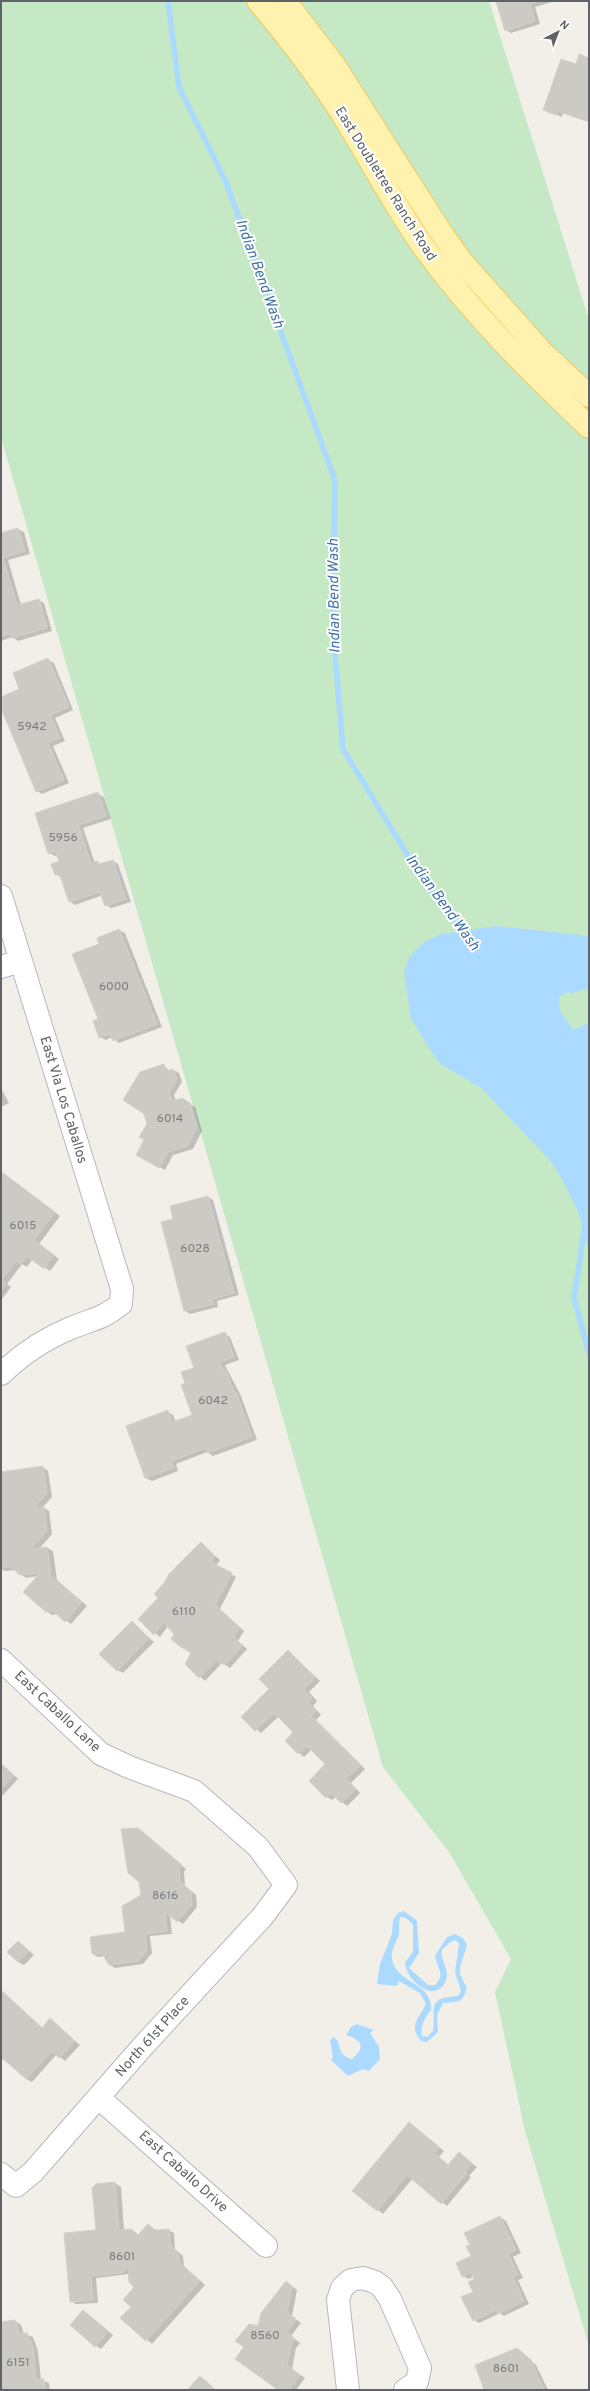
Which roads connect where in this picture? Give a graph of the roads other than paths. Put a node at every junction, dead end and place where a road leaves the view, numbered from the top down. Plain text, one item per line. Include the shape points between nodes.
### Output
1 (258, 1) edge
2 (285, 1) edge
3 (589, 396) edge
4 (589, 427) edge
5 (1, 896) edge
6 (10, 964) edge
7 (1, 1374) edge
8 (1, 1660) edge
9 (286, 1886) joint
10 (99, 2098) junction
11 (9, 2180) edge
12 (266, 2246) dead end
13 (411, 2386) edge
14 (348, 2390) edge

1 - 4 main road, East Doubletree Ranch Road via 320,82 349,124 394,202 470,308 526,367
2 - 3 main road, East Doubletree Ranch Road via 334,65 462,262 542,352
5 - 6 street, East Via Los Caballos
6 - 7 street, East Via Los Caballos via 122,1289 121,1304 105,1316 71,1328 31,1347
8 - 9 street, East Caballo Lane via 101,1754 194,1791 258,1847
9 - 10 street, North 61st Place via 263,1916 144,2045
10 - 11 street, North 61st Place via 34,2172
10 - 12 street, East Caballo Drive
13 - 14 street via 420,2368 390,2298 375,2282 363,2278 351,2280 342,2288 338,2300

